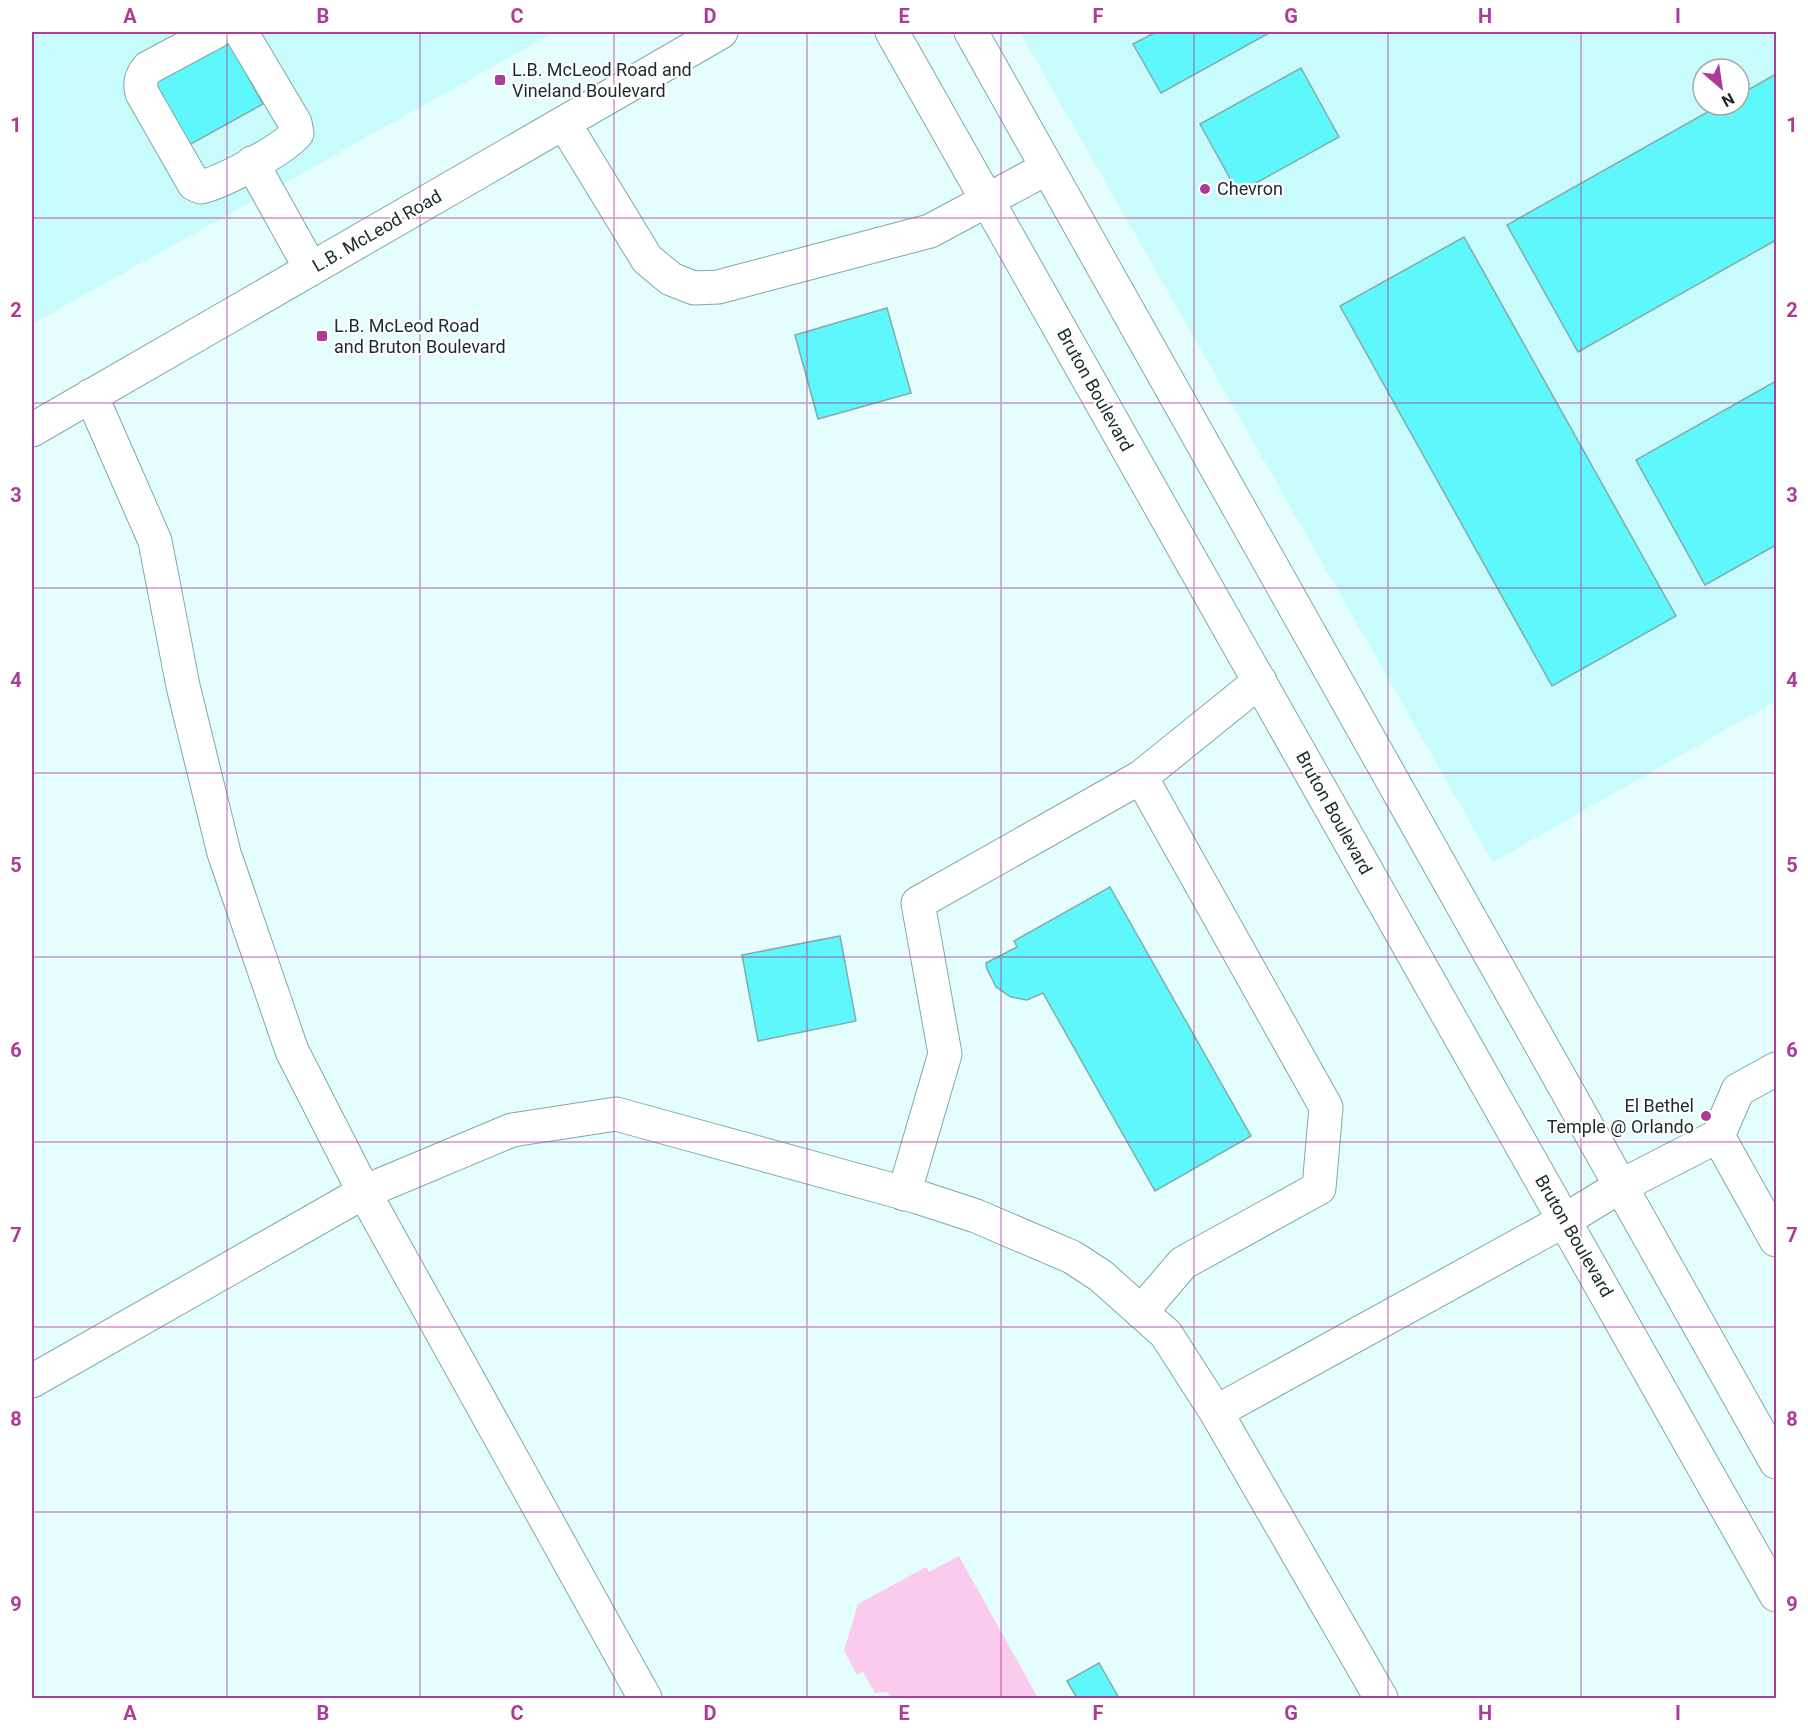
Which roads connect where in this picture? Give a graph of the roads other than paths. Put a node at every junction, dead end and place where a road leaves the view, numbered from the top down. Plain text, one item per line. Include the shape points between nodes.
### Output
1 (215, 32) edge
2 (241, 32) edge
3 (721, 32) edge
4 (892, 32) edge
5 (971, 32) edge
6 (684, 41) edge
7 (564, 123) junction
8 (252, 163) junction
9 (1047, 168) junction
10 (988, 201) junction
11 (311, 269) junction
12 (91, 396) junction
13 (32, 430) edge
14 (1260, 681) junction
15 (1141, 777) junction
16 (1776, 1069) edge
17 (1718, 1136) junction
18 (1621, 1186) junction
19 (364, 1192) junction
20 (904, 1194) junction
21 (1565, 1220) junction
22 (1776, 1240) edge
23 (1141, 1312) junction
24 (32, 1381) edge
25 (1216, 1412) junction
26 (1776, 1462) edge
27 (1776, 1594) edge
28 (645, 1698) edge
29 (1381, 1698) edge

1 - 8 street via 148,68 140,87 194,184 210,185
2 - 8 street via 295,123 297,133
3 - 6 street, L.B. McLeod Road
4 - 10 street, Bruton Boulevard
5 - 9 street
6 - 7 street, L.B. McLeod Road
7 - 10 street via 647,259 671,279 694,288 718,287 930,231
7 - 11 street, L.B. McLeod Road
8 - 11 street
9 - 10 street
9 - 18 street
10 - 14 street, Bruton Boulevard
11 - 12 street, L.B. McLeod Road
12 - 13 street, L.B. McLeod Road
12 - 19 street via 155,541 183,686 228,864 292,1051
14 - 15 street
14 - 21 street, Bruton Boulevard
15 - 20 street via 918,903 945,1054
15 - 23 street via 1326,1107 1319,1188 1183,1263
16 - 17 street via 1738,1090
17 - 18 street
17 - 22 street
18 - 21 street
18 - 26 street
19 - 20 street via 512,1130 616,1114
19 - 24 street
19 - 28 street
20 - 23 street via 976,1216 1072,1257 1101,1276
21 - 25 street
21 - 27 street, Bruton Boulevard
23 - 25 street via 1166,1334
25 - 29 street

